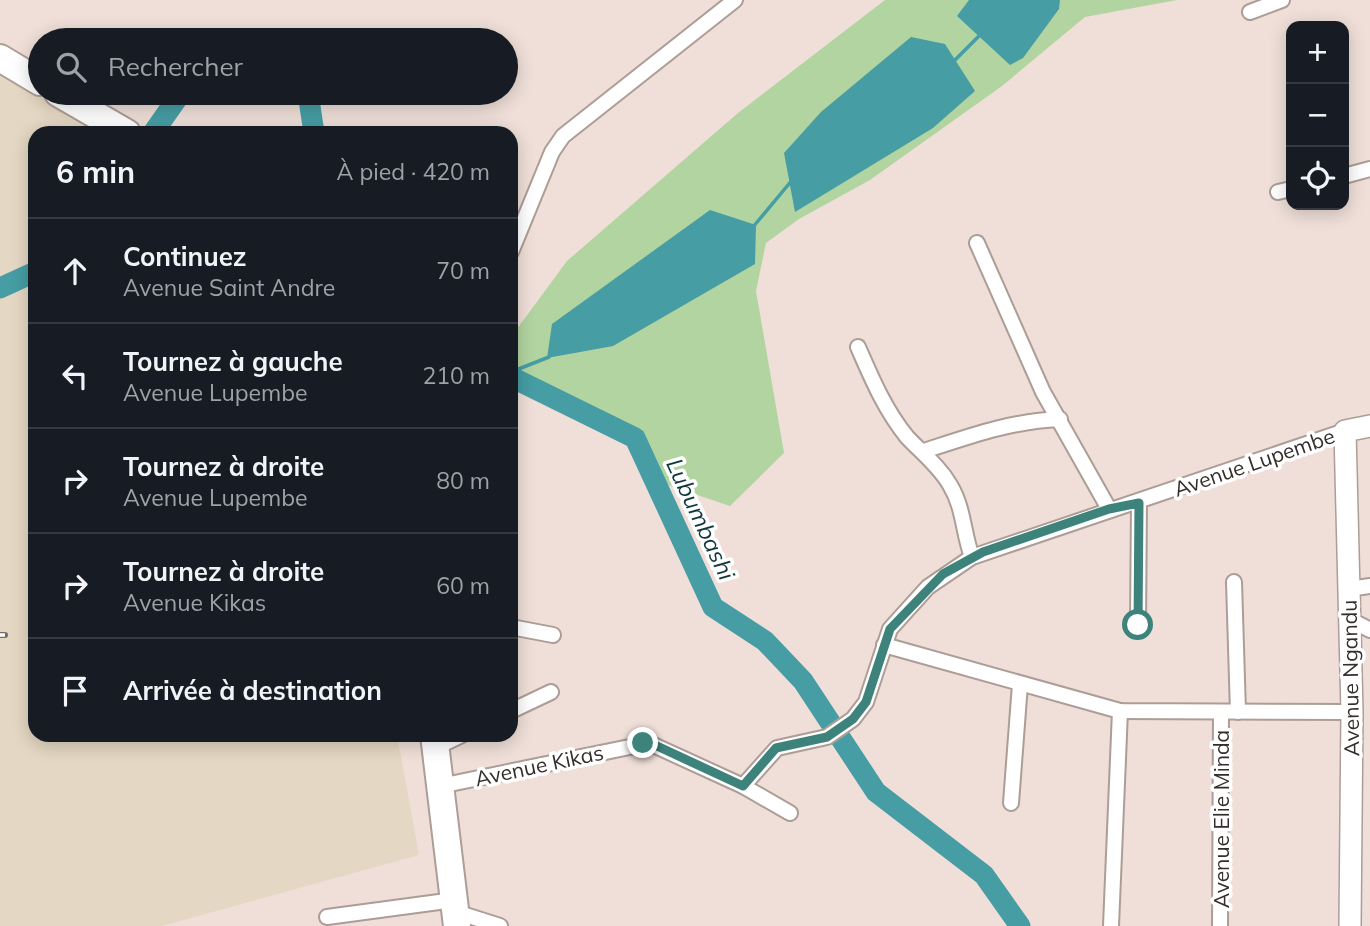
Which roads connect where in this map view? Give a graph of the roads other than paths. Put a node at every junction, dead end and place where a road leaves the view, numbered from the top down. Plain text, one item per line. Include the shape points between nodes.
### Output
1 (735, 0) edge
2 (1282, 0) edge
3 (1250, 12) dead end
4 (0, 58) edge
5 (28, 75) edge
6 (79, 105) edge
7 (115, 126) edge
8 (1370, 169) edge
9 (1349, 175) edge
10 (518, 235) edge
11 (977, 243) dead end
12 (858, 347) dead end
13 (1060, 419) junction
14 (1370, 426) edge
15 (1345, 431) junction
16 (924, 451) junction
17 (1139, 503) junction
18 (1109, 509) junction
19 (972, 557) junction
20 (1234, 582) dead end
21 (1360, 588) edge
22 (1349, 619) junction
23 (1138, 625) dead end
24 (518, 628) edge
25 (1370, 630) edge
26 (553, 635) dead end
27 (884, 645) junction
28 (1020, 684) junction
29 (551, 692) dead end
30 (518, 708) edge
31 (1120, 711) junction
32 (1221, 712) junction
33 (1238, 712) junction
34 (1352, 712) junction
35 (434, 742) edge
36 (440, 786) junction
37 (743, 786) junction
38 (1011, 803) dead end
39 (790, 813) dead end
40 (456, 912) edge
41 (327, 917) dead end
42 (500, 926) edge
43 (1111, 926) edge
44 (1220, 926) edge
45 (1350, 926) edge

1 - 10 street via 563,136
2 - 3 street
4 - 5 highway
6 - 7 highway
8 - 9 street
11 - 13 street
12 - 16 street via 878,394 910,440
13 - 16 street via 995,427
13 - 18 street
14 - 15 street
15 - 17 street, Avenue Lupembe
15 - 21 street, Avenue Ngandu
16 - 19 street via 960,505
17 - 18 street, Avenue Lupembe
17 - 23 street
18 - 19 street, Avenue Lupembe
19 - 27 street, Avenue Lupembe via 928,587 890,629
20 - 33 street
21 - 22 street, Avenue Ngandu
22 - 25 street
22 - 34 street, Avenue Ngandu
24 - 26 street
27 - 28 street
27 - 37 street, Avenue Lupembe via 866,702 848,723 827,737 776,748
28 - 31 street
28 - 38 street
29 - 30 street
31 - 32 street
31 - 43 street
32 - 33 street
32 - 44 street, Avenue Elie Minda
33 - 34 street
34 - 45 street, Avenue Ngandu
35 - 36 highway
36 - 37 street, Avenue Kikas via 643,743
36 - 40 highway
37 - 39 street, Avenue Kikas
40 - 41 street
40 - 42 street

